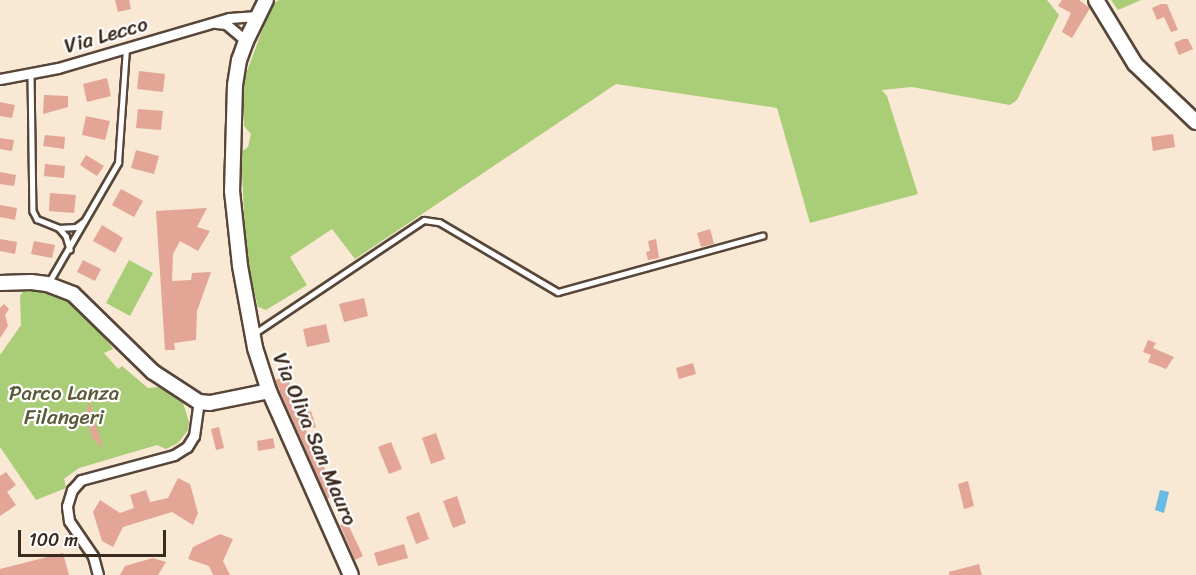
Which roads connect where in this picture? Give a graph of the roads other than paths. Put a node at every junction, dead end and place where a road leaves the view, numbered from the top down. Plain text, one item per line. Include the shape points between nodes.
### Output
1 (266, 0) edge
2 (1096, 0) edge
3 (257, 16) junction
4 (214, 23) junction
5 (246, 40) junction
6 (126, 48) junction
7 (31, 74) junction
8 (0, 79) edge
9 (1196, 122) edge
10 (87, 219) junction
11 (59, 228) junction
12 (762, 236) dead end
13 (70, 249) junction
14 (0, 283) edge
15 (47, 284) junction
16 (252, 334) junction
17 (269, 391) junction
18 (199, 402) junction
19 (98, 575) edge
20 (351, 575) edge

1 - 3 street, Via Oliva San Mauro
2 - 9 street via 1136,64
3 - 4 street, Via Lecco via 238,16
3 - 5 street, Via Oliva San Mauro
4 - 5 street via 226,24
4 - 6 street, Via Lecco
5 - 16 street, Via Oliva San Mauro via 235,84 232,191
6 - 7 street, Via Lecco
6 - 10 lane via 121,153 113,176
7 - 8 street, Via Lecco
7 - 11 lane via 33,211 38,219
10 - 11 lane via 76,227
10 - 13 lane
11 - 13 lane
12 - 16 lane via 558,292 439,222 424,220
13 - 15 lane
14 - 15 street
15 - 18 street via 73,294 144,366
16 - 17 street, Via Oliva San Mauro
17 - 18 street
17 - 20 street, Via Oliva San Mauro
18 - 19 street via 194,436 187,447 174,455 81,480 72,490 67,506 69,521 93,556

